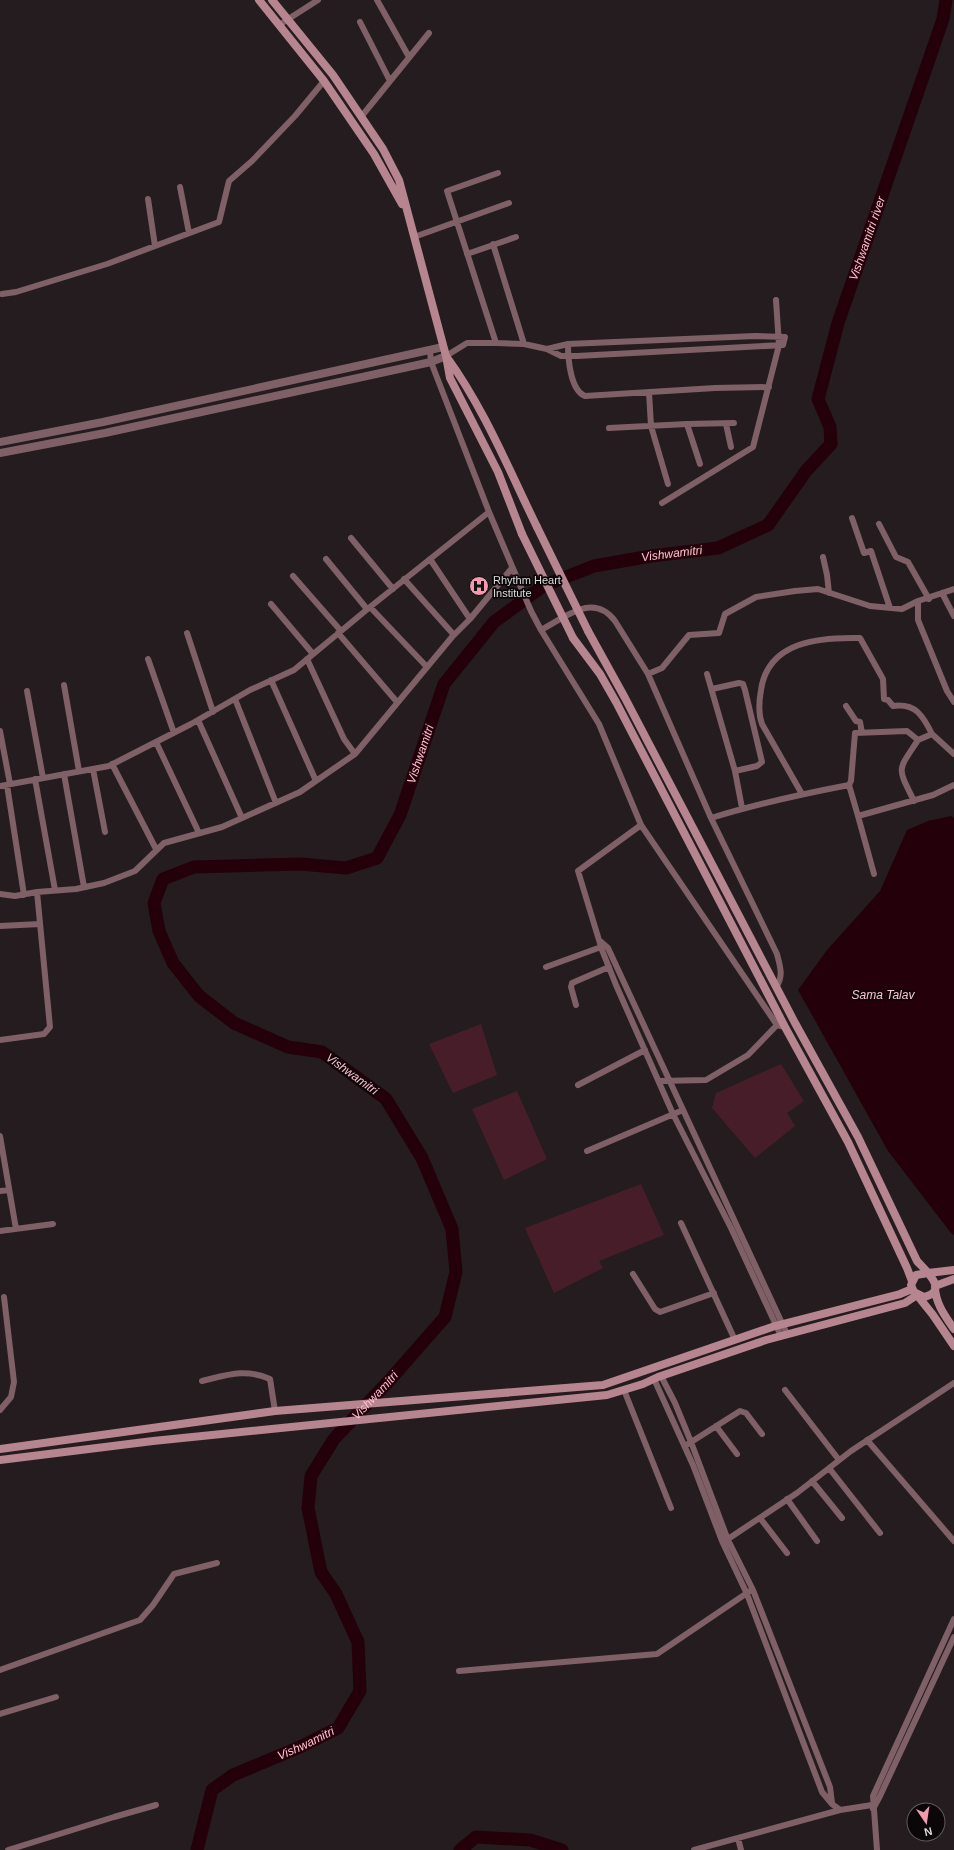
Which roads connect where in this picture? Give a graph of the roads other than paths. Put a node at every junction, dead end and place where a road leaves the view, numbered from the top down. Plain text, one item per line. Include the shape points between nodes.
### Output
1 (258, 0) edge
2 (272, 0) edge
3 (318, 0) edge
4 (377, 0) edge
5 (287, 20) junction
6 (360, 22) dead end
7 (279, 25) junction
8 (429, 34) dead end
9 (409, 57) junction
10 (324, 81) junction
11 (390, 81) junction
12 (361, 117) junction
13 (498, 173) dead end
14 (180, 187) dead end
15 (148, 199) dead end
16 (509, 204) dead end
17 (406, 212) junction
18 (457, 221) junction
19 (189, 233) junction
20 (516, 236) dead end
21 (414, 237) junction
22 (493, 244) junction
23 (155, 246) junction
24 (467, 254) junction
25 (2, 294) dead end
26 (776, 300) dead end
27 (779, 336) junction
28 (699, 338) junction
29 (496, 343) junction
30 (524, 344) junction
31 (568, 344) junction
32 (779, 345) junction
33 (444, 347) junction
34 (700, 348) junction
35 (547, 349) junction
36 (430, 351) junction
37 (446, 356) junction
38 (568, 356) junction
39 (431, 362) junction
40 (769, 387) junction
41 (649, 392) junction
42 (734, 423) dead end
43 (687, 424) junction
44 (726, 424) junction
45 (651, 426) junction
46 (609, 428) dead end
47 (0, 442) edge
48 (731, 447) dead end
49 (0, 454) edge
50 (700, 464) dead end
51 (668, 484) dead end
52 (662, 503) dead end
53 (488, 512) junction
54 (852, 518) dead end
55 (879, 524) dead end
56 (351, 538) dead end
57 (823, 557) dead end
58 (326, 559) dead end
59 (430, 559) junction
60 (513, 570) junction
61 (293, 576) dead end
62 (404, 580) junction
63 (393, 589) junction
64 (954, 589) edge
65 (828, 593) junction
66 (942, 593) junction
67 (929, 598) junction
68 (918, 601) junction
69 (271, 604) dead end
70 (369, 608) junction
71 (890, 608) junction
72 (954, 616) edge
73 (470, 619) junction
74 (540, 630) junction
75 (340, 632) junction
76 (187, 633) dead end
77 (454, 635) junction
78 (313, 654) junction
79 (148, 659) dead end
80 (307, 659) junction
81 (427, 667) junction
82 (648, 674) junction
83 (707, 674) dead end
84 (271, 680) junction
85 (64, 685) dead end
86 (712, 690) junction
87 (27, 691) dead end
88 (235, 699) junction
89 (397, 702) junction
90 (954, 702) edge
91 (846, 706) dead end
92 (213, 712) junction
93 (198, 720) junction
94 (0, 731) edge
95 (862, 732) junction
96 (174, 733) junction
97 (932, 734) junction
98 (918, 740) junction
99 (156, 742) junction
100 (355, 754) junction
101 (954, 754) edge
102 (112, 764) junction
103 (94, 769) junction
104 (79, 771) junction
105 (735, 771) junction
106 (64, 774) junction
107 (43, 778) junction
108 (34, 780) junction
109 (316, 781) junction
110 (6, 785) edge
111 (849, 785) junction
112 (954, 785) edge
113 (802, 794) junction
114 (914, 801) junction
115 (276, 802) junction
116 (742, 808) junction
117 (858, 816) junction
118 (242, 818) junction
119 (711, 818) junction
120 (641, 825) junction
121 (105, 832) dead end
122 (199, 833) junction
123 (156, 850) junction
124 (874, 874) dead end
125 (84, 887) junction
126 (55, 890) junction
127 (37, 892) junction
128 (0, 894) edge
129 (24, 895) junction
130 (40, 924) junction
131 (0, 926) edge
132 (599, 940) junction
133 (601, 948) junction
134 (546, 967) dead end
135 (608, 968) junction
136 (776, 987) junction
137 (576, 1004) dead end
138 (777, 1025) junction
139 (785, 1027) junction
140 (0, 1040) edge
141 (645, 1050) junction
142 (669, 1080) junction
143 (659, 1081) junction
144 (578, 1085) dead end
145 (683, 1110) junction
146 (673, 1114) junction
147 (0, 1136) edge
148 (864, 1150) junction
149 (587, 1151) dead end
150 (854, 1154) junction
151 (717, 1182) junction
152 (710, 1186) junction
153 (882, 1188) junction
154 (9, 1190) junction
155 (0, 1191) edge
156 (872, 1193) junction
157 (681, 1223) dead end
158 (53, 1224) dead end
159 (737, 1225) junction
160 (731, 1228) junction
161 (16, 1229) junction
162 (0, 1231) edge
163 (954, 1270) edge
164 (928, 1273) junction
165 (633, 1274) dead end
166 (954, 1279) edge
167 (935, 1286) junction
168 (913, 1288) junction
169 (714, 1293) junction
170 (4, 1297) dead end
171 (778, 1325) junction
172 (954, 1329) edge
173 (784, 1335) junction
174 (735, 1340) junction
175 (954, 1346) edge
176 (659, 1366) junction
177 (659, 1377) junction
178 (202, 1380) dead end
179 (954, 1383) edge
180 (624, 1390) junction
181 (784, 1390) dead end
182 (466, 1396) junction
183 (466, 1409) junction
184 (0, 1410) edge
185 (275, 1411) junction
186 (716, 1426) junction
187 (762, 1434) dead end
188 (867, 1440) junction
189 (691, 1442) junction
190 (684, 1446) junction
191 (0, 1449) edge
192 (737, 1454) dead end
193 (0, 1460) edge
194 (839, 1460) junction
195 (829, 1468) junction
196 (812, 1481) junction
197 (787, 1499) junction
198 (672, 1508) dead end
199 (760, 1518) junction
200 (842, 1518) dead end
201 (880, 1533) dead end
202 (725, 1541) junction
203 (818, 1541) dead end
204 (954, 1541) edge
205 (787, 1553) dead end
206 (217, 1563) dead end
207 (753, 1589) junction
208 (747, 1594) junction
209 (954, 1619) edge
210 (954, 1637) edge
211 (0, 1670) edge
212 (459, 1671) dead end
213 (56, 1696) dead end
214 (0, 1714) edge
215 (832, 1804) junction
216 (156, 1805) dead end
217 (872, 1807) junction
218 (840, 1810) junction
219 (738, 1838) junction
220 (8, 1850) edge
221 (694, 1850) edge
222 (741, 1850) edge
223 (877, 1850) edge

1 - 7 main road
2 - 5 main road
3 - 5 street
4 - 9 street
5 - 7 street
5 - 12 main road via 332,75
6 - 11 street
7 - 10 main road
8 - 9 street
9 - 11 street
10 - 17 main road via 374,154
10 - 19 street via 252,161 229,181 219,222
11 - 12 street
12 - 17 main road via 383,149 399,180
13 - 18 street via 447,191
14 - 19 street
15 - 23 street
16 - 18 street
17 - 21 main road
18 - 21 street
18 - 24 street
19 - 23 street
20 - 22 street
21 - 33 main road
22 - 24 street
22 - 30 street
23 - 25 street via 92,269
24 - 29 street
26 - 27 street
27 - 28 street
27 - 32 street via 785,336 784,344
28 - 31 street
28 - 34 street
29 - 30 street
29 - 37 street via 467,344
30 - 35 street
31 - 35 street
31 - 38 street
32 - 34 street
32 - 40 street
33 - 36 street
33 - 37 main road
34 - 38 street
35 - 38 street via 561,356
36 - 39 street
36 - 47 street
37 - 39 street
37 - 136 main road, bridge via 478,407 588,631
37 - 139 main road, bridge via 450,378 493,460 522,534 574,638 616,702
38 - 41 street via 568,366 578,391 585,396
39 - 49 street
39 - 53 street
40 - 41 street
40 - 52 street via 753,447
41 - 45 street
42 - 44 street
43 - 44 street
43 - 45 street
43 - 50 street
44 - 48 street
45 - 46 street
45 - 51 street
53 - 59 street
53 - 60 street
54 - 71 street via 864,553 871,551
55 - 67 street via 896,557 908,562
56 - 63 street
57 - 65 street
58 - 70 street
59 - 62 street
59 - 73 street
60 - 73 street
60 - 74 street
61 - 75 street
62 - 63 street
62 - 77 street
63 - 70 street
64 - 66 street
65 - 71 street via 870,606
65 - 82 street via 818,589 756,597 725,614 719,633 689,635 662,668
66 - 67 street
66 - 72 street
67 - 68 street
68 - 71 street via 902,609
68 - 90 street via 918,620
69 - 78 street
70 - 75 street
70 - 81 street
73 - 77 street
74 - 82 street via 584,608 602,609 615,621
74 - 120 street via 599,724
75 - 78 street
75 - 89 street
76 - 92 street
77 - 81 street
78 - 80 street
79 - 96 street
80 - 84 street via 294,670
80 - 100 street via 344,738
81 - 89 street
82 - 119 street
83 - 86 street
84 - 88 street
84 - 109 street
85 - 104 street
86 - 105 street
86 - 105 street via 739,683 743,684 745,690 762,762 757,766
87 - 107 street
88 - 92 street
88 - 115 street
89 - 100 street
91 - 95 street via 856,721 860,722
92 - 93 street
93 - 96 street
93 - 118 street
94 - 110 street
95 - 98 street via 907,731
95 - 111 street via 855,733
96 - 99 street
97 - 98 street
97 - 101 street
97 - 113 street via 922,714 903,705 893,706 884,699 883,679 860,638 816,640 791,648 771,662 762,683 760,714 762,724
98 - 114 street via 901,768 901,775
99 - 102 street
99 - 122 street
100 - 109 street
102 - 103 street
102 - 123 street
103 - 104 street
103 - 121 street
104 - 106 street
105 - 116 street
106 - 107 street
106 - 125 street
107 - 108 street
108 - 110 street
108 - 126 street
109 - 115 street via 300,792
110 - 129 street
111 - 113 street
111 - 117 street
112 - 114 street
113 - 116 street
114 - 117 street
115 - 118 street
116 - 119 street
117 - 124 street
118 - 122 street
119 - 136 street via 777,954 781,980
120 - 132 street via 578,871
120 - 138 street
122 - 123 street via 164,843
123 - 125 street via 135,871 104,883
125 - 126 street
126 - 127 street
127 - 129 street
127 - 130 street
128 - 129 street
130 - 131 street
130 - 140 street via 50,1027 44,1034
132 - 133 street
132 - 142 street via 608,948
133 - 134 street
133 - 135 street
135 - 137 street via 572,982
135 - 141 street
136 - 148 main road
138 - 139 street
138 - 142 street via 748,1055 706,1080
139 - 150 main road
141 - 143 street
141 - 144 street
142 - 143 street
142 - 145 street
143 - 146 street
145 - 146 street
145 - 151 street
146 - 149 street
146 - 152 street
147 - 154 street
148 - 150 main road
148 - 153 main road
150 - 156 main road
151 - 152 street
151 - 159 street
152 - 160 street
153 - 156 main road
153 - 164 main road via 917,1262
154 - 155 street
154 - 161 street
156 - 168 main road via 908,1268
157 - 169 street
158 - 161 street
159 - 160 street
159 - 171 street
160 - 171 street
161 - 162 street
163 - 164 main road
164 - 167 main road via 934,1278
164 - 168 main road via 919,1273
165 - 169 street via 655,1309 660,1312
166 - 167 main road
167 - 168 main road via 928,1296
167 - 172 main road via 940,1309
168 - 171 main road via 900,1294
168 - 173 main road via 905,1303
168 - 175 main road
169 - 174 street
170 - 184 street via 14,1382 11,1397
171 - 173 street
171 - 174 main road
173 - 177 main road
174 - 176 main road
176 - 177 main road
176 - 182 main road via 604,1385
177 - 180 main road
177 - 189 street via 675,1403
177 - 190 street
178 - 185 street via 242,1372 257,1373 270,1379
179 - 188 street
180 - 183 main road via 607,1395
180 - 198 street
181 - 194 street
182 - 183 main road
182 - 185 main road
183 - 193 main road via 153,1441
185 - 191 main road
186 - 187 street via 738,1412 744,1412
186 - 189 street
186 - 192 street
188 - 194 street
188 - 204 street
189 - 190 street
189 - 202 street
190 - 202 street
194 - 195 street
195 - 196 street
195 - 201 street
196 - 197 street
196 - 200 street
197 - 199 street
197 - 203 street
199 - 202 street
199 - 205 street
202 - 207 street
202 - 208 street
206 - 211 street via 174,1574 140,1620
207 - 208 street
207 - 215 street via 830,1786
208 - 212 street via 657,1654
208 - 215 street via 822,1792
209 - 217 street via 872,1796
210 - 217 street via 880,1796
213 - 214 street
215 - 218 street
216 - 220 street
217 - 218 street
217 - 223 street
218 - 219 street
219 - 221 street
219 - 222 street

